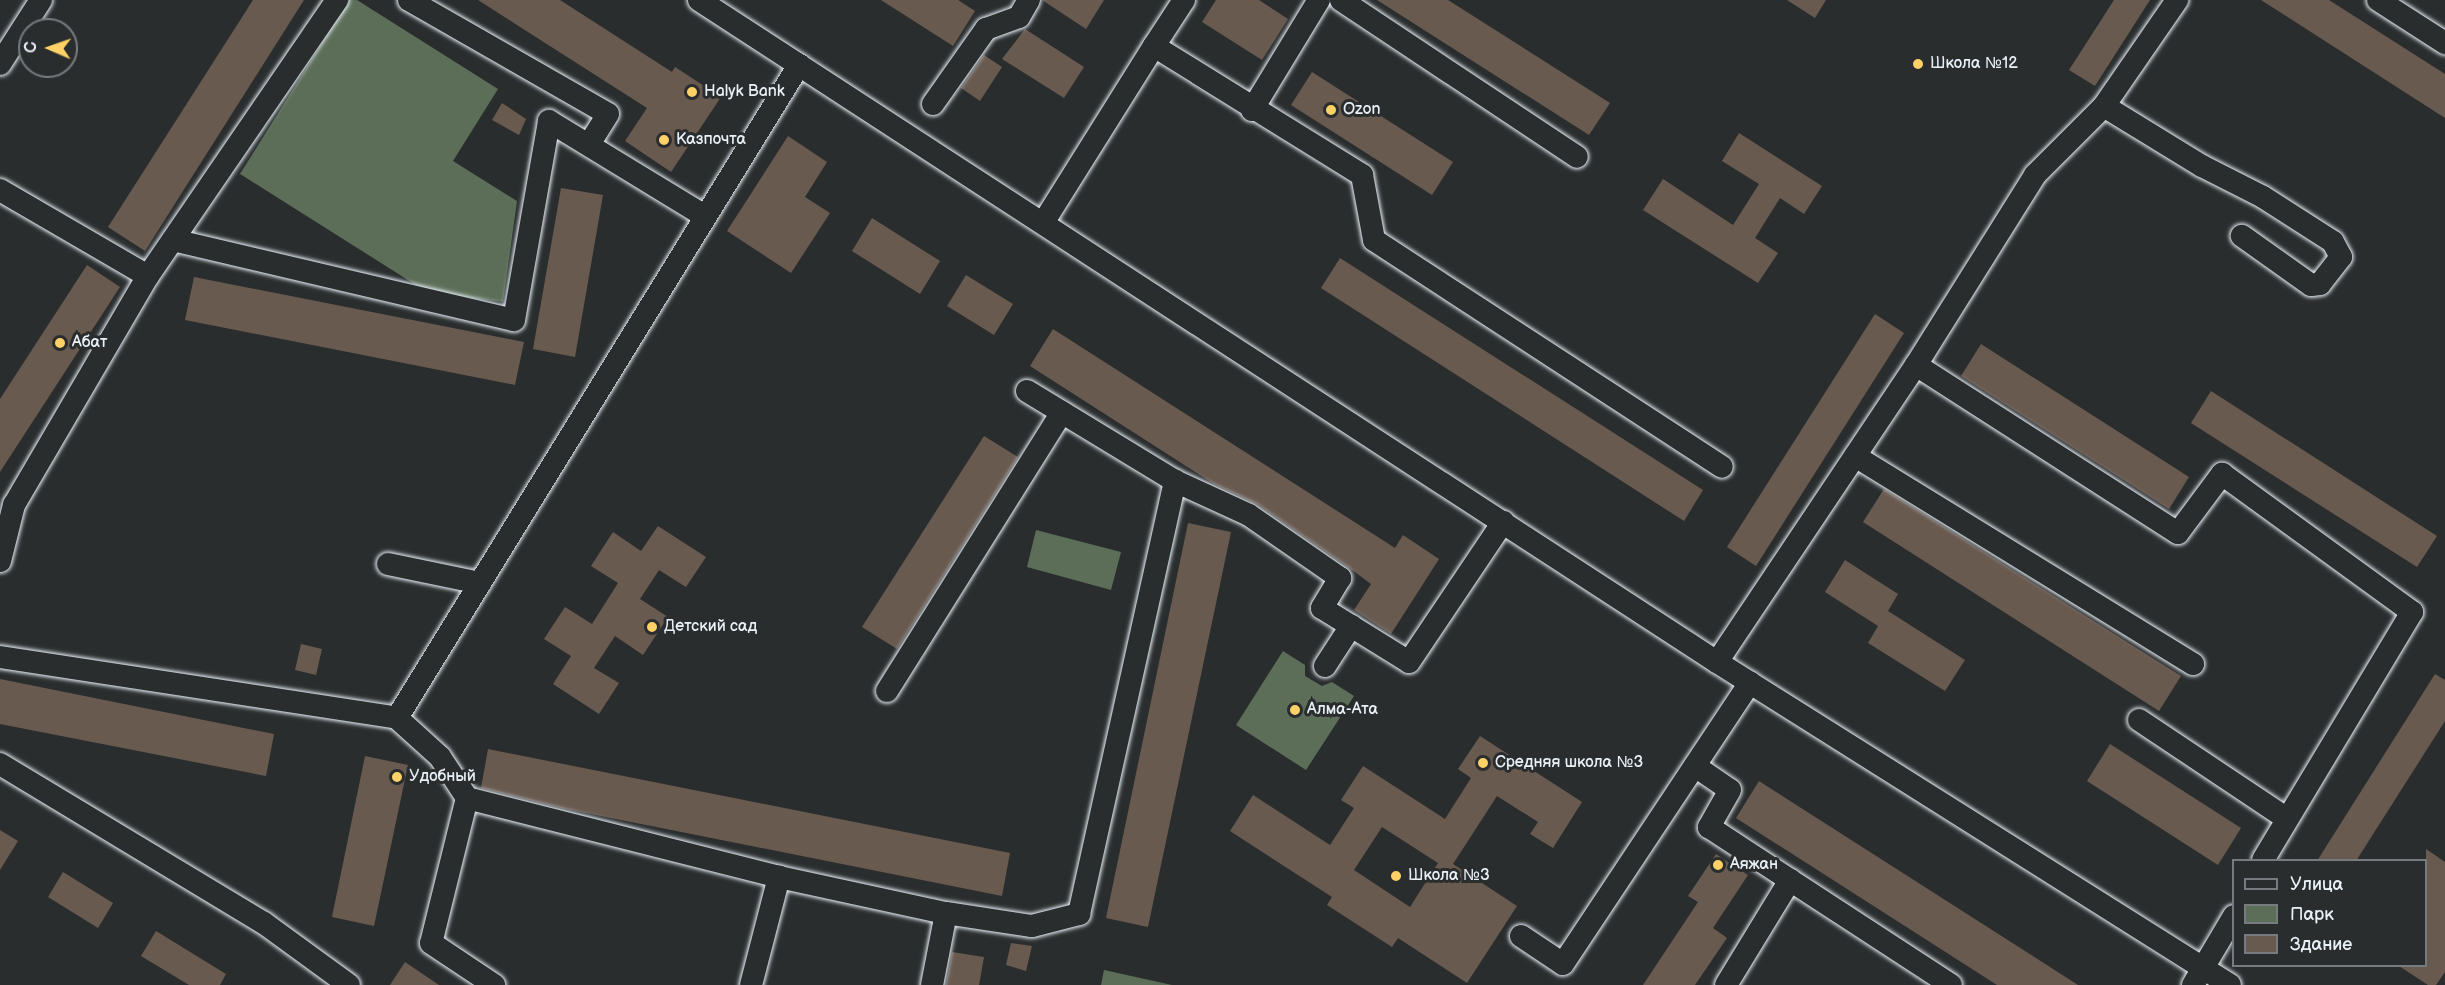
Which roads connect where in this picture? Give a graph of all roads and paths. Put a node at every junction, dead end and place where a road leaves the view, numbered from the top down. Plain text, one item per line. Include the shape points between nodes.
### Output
1 (41, 0) edge
2 (337, 0) edge
3 (410, 0) edge
4 (699, 0) edge
5 (1029, 0) edge
6 (1184, 0) edge
7 (1319, 0) edge
8 (1341, 0) edge
9 (2177, 0) edge
10 (2378, 0) edge
11 (2445, 43) edge
12 (1154, 46) junction
13 (0, 64) edge
14 (799, 65) junction
15 (933, 104) dead end
16 (2104, 106) junction
17 (1252, 110) junction
18 (589, 145) junction
19 (1577, 157) dead end
20 (0, 190) edge
21 (703, 215) junction
22 (1043, 224) junction
23 (2242, 236) dead end
24 (173, 240) junction
25 (148, 276) junction
26 (1916, 365) junction
27 (1027, 391) dead end
28 (1062, 412) junction
29 (1855, 456) junction
30 (1722, 467) dead end
31 (1175, 481) junction
32 (1503, 522) junction
33 (0, 561) edge
34 (388, 564) dead end
35 (480, 583) junction
36 (1351, 626) junction
37 (0, 657) edge
38 (1717, 662) junction
39 (2193, 664) dead end
40 (1325, 666) dead end
41 (1750, 683) junction
42 (887, 691) dead end
43 (397, 718) junction
44 (2139, 720) dead end
45 (0, 764) edge
46 (1695, 766) junction
47 (467, 798) junction
48 (2286, 818) junction
49 (2264, 859) edge
50 (779, 877) junction
51 (1790, 880) junction
52 (946, 913) junction
53 (2232, 919) edge
54 (1521, 936) dead end
55 (2199, 977) edge
56 (349, 985) edge
57 (494, 985) edge
58 (751, 985) edge
59 (932, 985) edge
60 (1726, 985) edge
61 (1951, 985) edge
62 (2230, 985) edge

1 - 13 street
2 - 24 street
3 - 18 street via 608,114
4 - 14 street
5 - 15 street via 1019,17 986,29
6 - 12 street
7 - 17 street
8 - 19 street
9 - 16 street
10 - 11 street
12 - 17 street
12 - 22 street
14 - 21 street
14 - 22 street
16 - 23 street via 2202,166 2263,197 2333,242 2341,257 2320,284 2312,285
16 - 26 street via 2035,176
17 - 30 street via 1362,175 1374,240
18 - 21 street
18 - 24 street via 549,121 514,320
20 - 25 street
21 - 35 street
22 - 32 street
24 - 25 street
25 - 33 street via 14,505
26 - 29 street
26 - 48 street via 2178,534 2222,474 2412,612
27 - 28 street
28 - 31 street
28 - 42 street
29 - 38 street
29 - 39 street
31 - 36 street via 1249,515 1340,578 1322,609
31 - 52 street via 1079,914 1032,926
32 - 36 street via 1409,662
32 - 38 street
34 - 35 street
35 - 43 street
36 - 40 street
37 - 43 street
38 - 41 street
41 - 46 street
41 - 55 street
43 - 47 street via 440,757
44 - 48 street
45 - 56 street via 264,923
46 - 51 street via 1730,790 1709,827
46 - 54 street via 1563,964
47 - 50 street
47 - 57 street via 431,943
48 - 49 street
50 - 52 street
50 - 58 street
51 - 60 street
51 - 61 street
52 - 59 street
53 - 55 street
55 - 62 street

